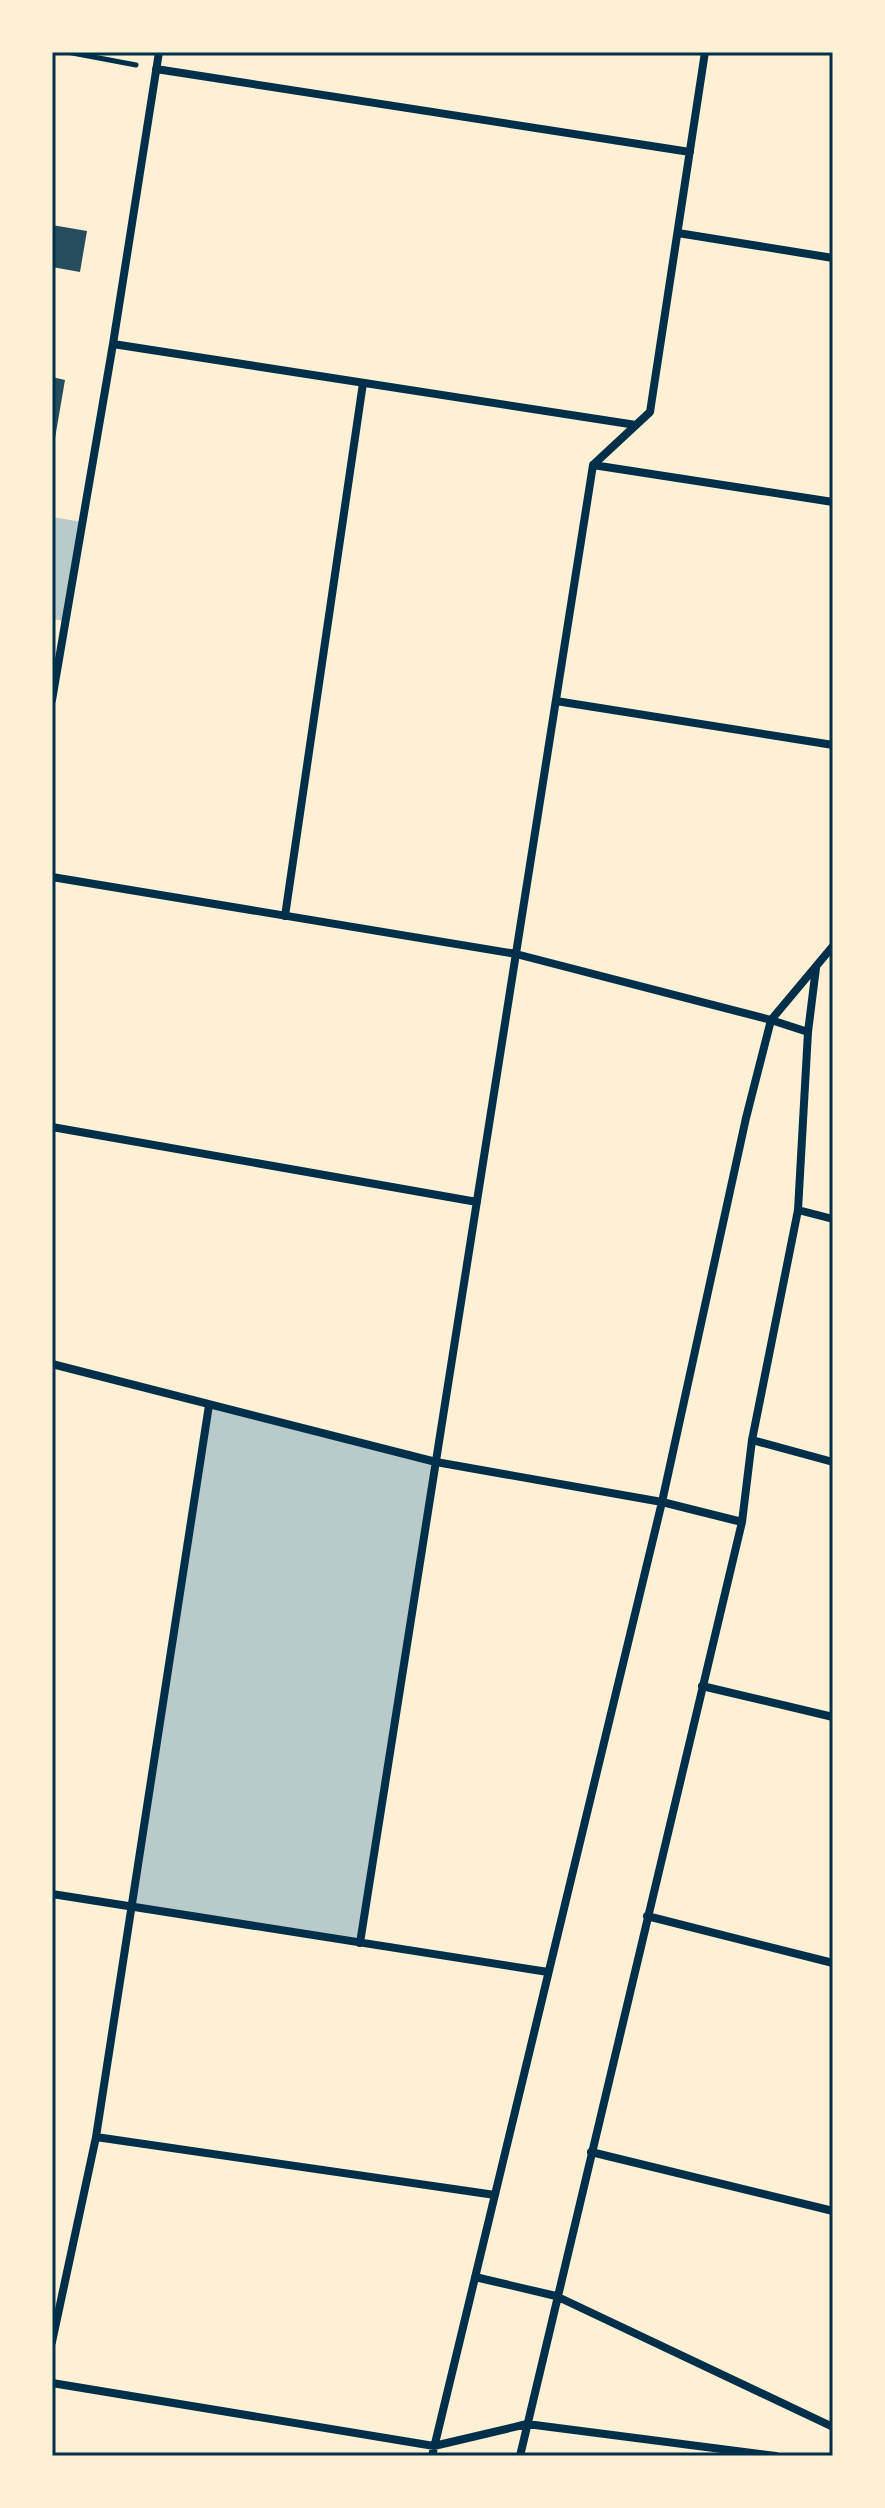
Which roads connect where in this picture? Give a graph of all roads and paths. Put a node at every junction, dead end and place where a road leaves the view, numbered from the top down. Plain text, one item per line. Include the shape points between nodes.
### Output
1 (67, 52) edge
2 (159, 52) edge
3 (705, 52) edge
4 (156, 69) junction
5 (690, 152) junction
6 (678, 233) junction
7 (833, 258) edge
8 (113, 344) junction
9 (363, 383) junction
10 (636, 425) junction
11 (593, 465) junction
12 (833, 502) edge
13 (52, 700) edge
14 (556, 701) junction
15 (833, 745) edge
16 (52, 877) edge
17 (285, 916) junction
18 (833, 946) edge
19 (516, 954) junction
20 (816, 967) junction
21 (771, 1020) junction
22 (808, 1032) junction
23 (52, 1127) edge
24 (477, 1202) junction
25 (798, 1210) junction
26 (833, 1219) edge
27 (52, 1364) edge
28 (209, 1405) junction
29 (752, 1440) junction
30 (436, 1462) junction
31 (833, 1462) edge
32 (662, 1502) junction
33 (742, 1522) junction
34 (702, 1686) junction
35 (833, 1717) edge
36 (52, 1894) edge
37 (133, 1908) junction
38 (647, 1916) junction
39 (360, 1943) junction
40 (833, 1963) edge
41 (548, 1972) junction
42 (96, 2137) junction
43 (591, 2152) junction
44 (495, 2195) junction
45 (833, 2211) edge
46 (475, 2277) junction
47 (556, 2296) junction
48 (52, 2342) edge
49 (52, 2383) edge
50 (527, 2424) junction
51 (833, 2427) edge
52 (433, 2451) edge
53 (520, 2456) edge
54 (776, 2456) edge

1 - 4 path
2 - 4 street
3 - 5 street
4 - 5 street
4 - 8 street
5 - 6 street
6 - 7 street
6 - 10 street via 650,412
8 - 9 street
8 - 13 street
9 - 10 street
9 - 17 street
10 - 11 street
11 - 12 street
11 - 14 street
14 - 15 street
14 - 19 street
16 - 17 street
17 - 19 street
18 - 20 street
19 - 21 street
19 - 24 street
20 - 21 street
20 - 22 street
21 - 22 street
21 - 32 street
22 - 25 street
23 - 24 street
24 - 30 street
25 - 26 street
25 - 29 street
27 - 28 street
28 - 30 street
28 - 37 street
29 - 31 street
29 - 33 street
30 - 32 street
30 - 39 street
32 - 33 street
32 - 41 street
33 - 34 street
34 - 35 street
34 - 38 street
36 - 37 street
37 - 39 street
37 - 42 street
38 - 40 street
38 - 43 street
39 - 41 street
41 - 44 street
42 - 44 street
42 - 48 street
43 - 45 street
43 - 47 street
44 - 46 street
46 - 47 street
46 - 52 street
47 - 50 street
47 - 51 street
49 - 52 street
50 - 52 street
50 - 53 street
50 - 54 street

